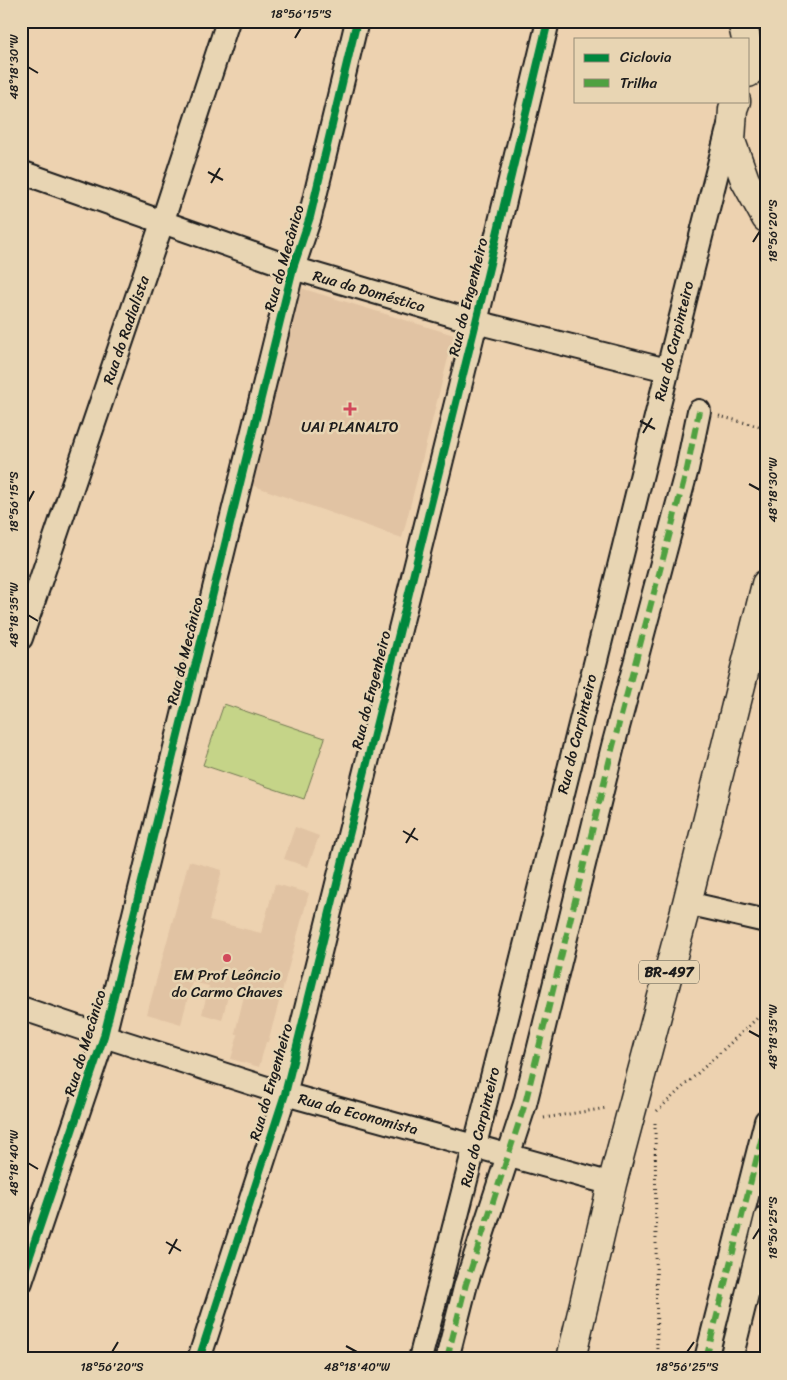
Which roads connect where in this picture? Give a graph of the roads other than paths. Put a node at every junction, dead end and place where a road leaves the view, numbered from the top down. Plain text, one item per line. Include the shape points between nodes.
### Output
1 (228, 21) edge
2 (357, 21) edge
3 (548, 21) edge
4 (742, 21) edge
5 (746, 38) edge
6 (766, 52) edge
7 (750, 70) edge
8 (734, 105) edge
9 (21, 172) edge
10 (766, 218) edge
11 (162, 222) junction
12 (293, 268) junction
13 (476, 322) junction
14 (667, 370) junction
15 (699, 411) road end
16 (766, 584) edge
17 (21, 638) edge
18 (687, 903) junction
19 (766, 921) edge
20 (21, 1008) edge
21 (104, 1036) junction
22 (285, 1094) junction
23 (766, 1121) edge
24 (475, 1146) junction
25 (508, 1155) junction
26 (612, 1184) junction
27 (766, 1217) edge
28 (21, 1282) edge
29 (199, 1359) edge
30 (420, 1359) edge
31 (447, 1359) edge
32 (570, 1359) edge
33 (706, 1359) edge
34 (731, 1359) edge

1 - 11 street, Rua do Radialista
2 - 12 street, Rua do Mecânico via 310,216
3 - 13 street, Rua do Engenheiro
4 - 5 main road
6 - 7 main road
8 - 10 main road via 731,141
8 - 14 street, Rua do Carpinteiro
9 - 11 street, Rua da Doméstica
11 - 12 street, Rua da Doméstica
11 - 17 street, Rua do Radialista
12 - 13 street, Rua da Doméstica
12 - 21 street, Rua do Mecânico
13 - 14 street, Rua da Doméstica
13 - 22 street, Rua do Engenheiro
14 - 24 street, Rua do Carpinteiro
15 - 25 street via 525,1104
16 - 18 main road, BR-497
18 - 19 street
18 - 26 main road, BR-497
20 - 21 street, Rua da Economista
21 - 22 street, Rua da Economista
21 - 28 street, Rua do Mecânico
22 - 24 street, Rua da Economista
22 - 29 street, Rua do Engenheiro
23 - 33 street
24 - 25 street, Rua da Economista
24 - 30 street, Rua do Carpinteiro
25 - 26 street, Rua da Economista
25 - 31 street via 466,1284
26 - 32 main road, BR-497
27 - 34 street

